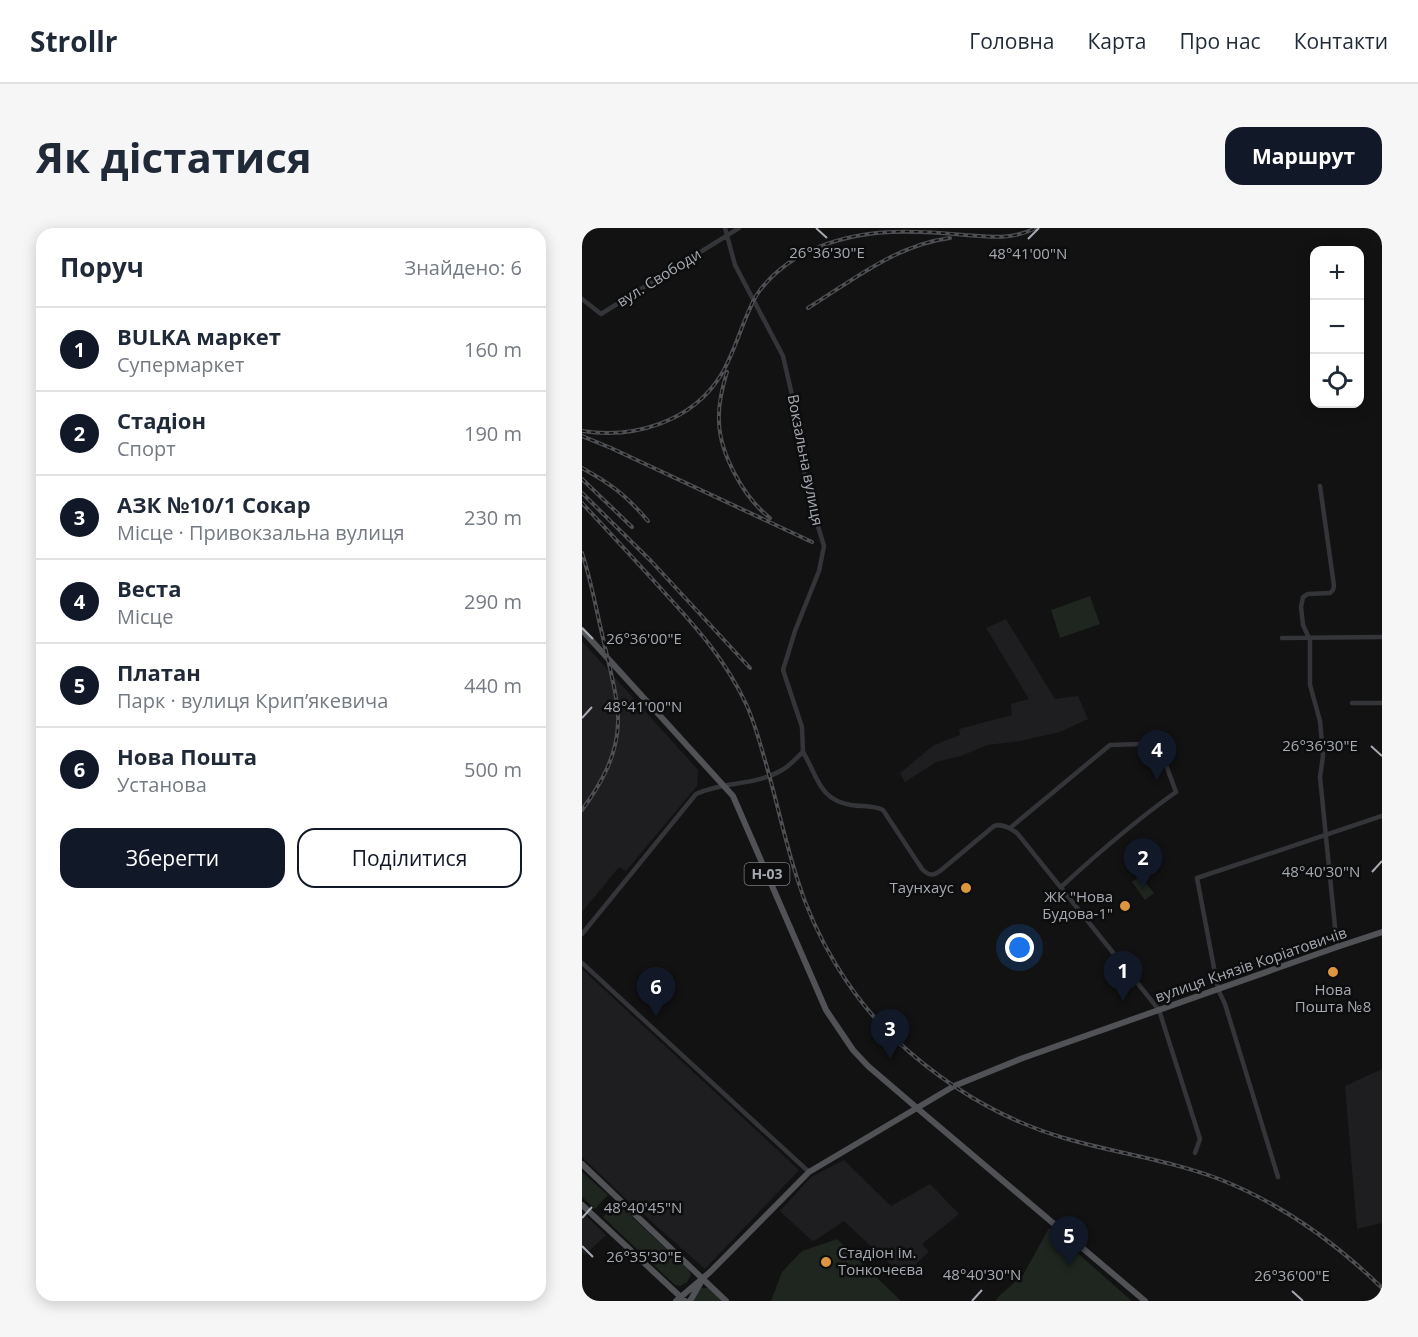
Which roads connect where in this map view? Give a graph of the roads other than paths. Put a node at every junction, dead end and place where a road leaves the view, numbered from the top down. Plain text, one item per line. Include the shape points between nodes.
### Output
1 (725, 228) edge
2 (739, 228) edge
3 (727, 236) junction
4 (582, 299) edge
5 (1320, 486) dead end
6 (582, 630) edge
7 (1382, 637) edge
8 (1282, 638) dead end
9 (1310, 638) junction
10 (1352, 703) dead end
11 (1382, 703) edge
12 (803, 752) junction
13 (724, 786) junction
14 (1382, 816) edge
15 (1010, 828) junction
16 (1327, 835) junction
17 (1061, 887) junction
18 (1382, 932) edge
19 (582, 934) edge
20 (1337, 947) junction
21 (582, 963) edge
22 (1218, 989) junction
23 (1159, 1010) junction
24 (917, 1108) junction
25 (1195, 1153) dead end
26 (582, 1164) edge
27 (809, 1172) junction
28 (1278, 1177) dead end
29 (582, 1205) edge
30 (703, 1279) junction
31 (680, 1300) edge
32 (690, 1301) edge
33 (726, 1301) edge
34 (1145, 1301) edge

1 - 3 street, Вокзальна вулиця
2 - 3 street, вул. Свободи
3 - 4 street, вул. Свободи via 601,314
3 - 12 street, Вокзальна вулиця via 735,265 783,356 800,430 810,500 824,546 819,571 783,670 802,727
5 - 9 street via 1334,585 1330,593 1308,594 1302,600 1302,623
6 - 13 main road, Н-03
7 - 9 street
8 - 9 street
9 - 16 street via 1310,685 1321,729 1320,777
10 - 11 street
12 - 13 street via 776,774
12 - 15 street via 828,797 841,804 883,810 928,875 940,872 994,826
13 - 19 street via 696,794
13 - 24 main road, Н-03 via 733,796 826,1010 853,1050
14 - 16 street
15 - 17 street
15 - 17 street via 1110,745 1142,744 1159,752 1176,792 1097,853
16 - 20 street
16 - 22 street via 1197,878
17 - 23 street
18 - 20 main road, вулиця Князів Коріатовичів
20 - 22 main road, вулиця Князів Коріатовичів
21 - 27 street
22 - 23 main road, вулиця Князів Коріатовичів
22 - 28 street
23 - 24 main road, вулиця Князів Коріатовичів via 1023,1058 954,1086
23 - 25 street via 1200,1139
24 - 27 main road, вулиця Князів Коріатовичів
24 - 34 main road, Н-03
26 - 30 main road
27 - 30 main road, вулиця Князів Коріатовичів
29 - 31 main road
30 - 31 main road, вулиця Князів Коріатовичів
30 - 32 main road, вулиця Князів Коріатовичів
30 - 33 main road

